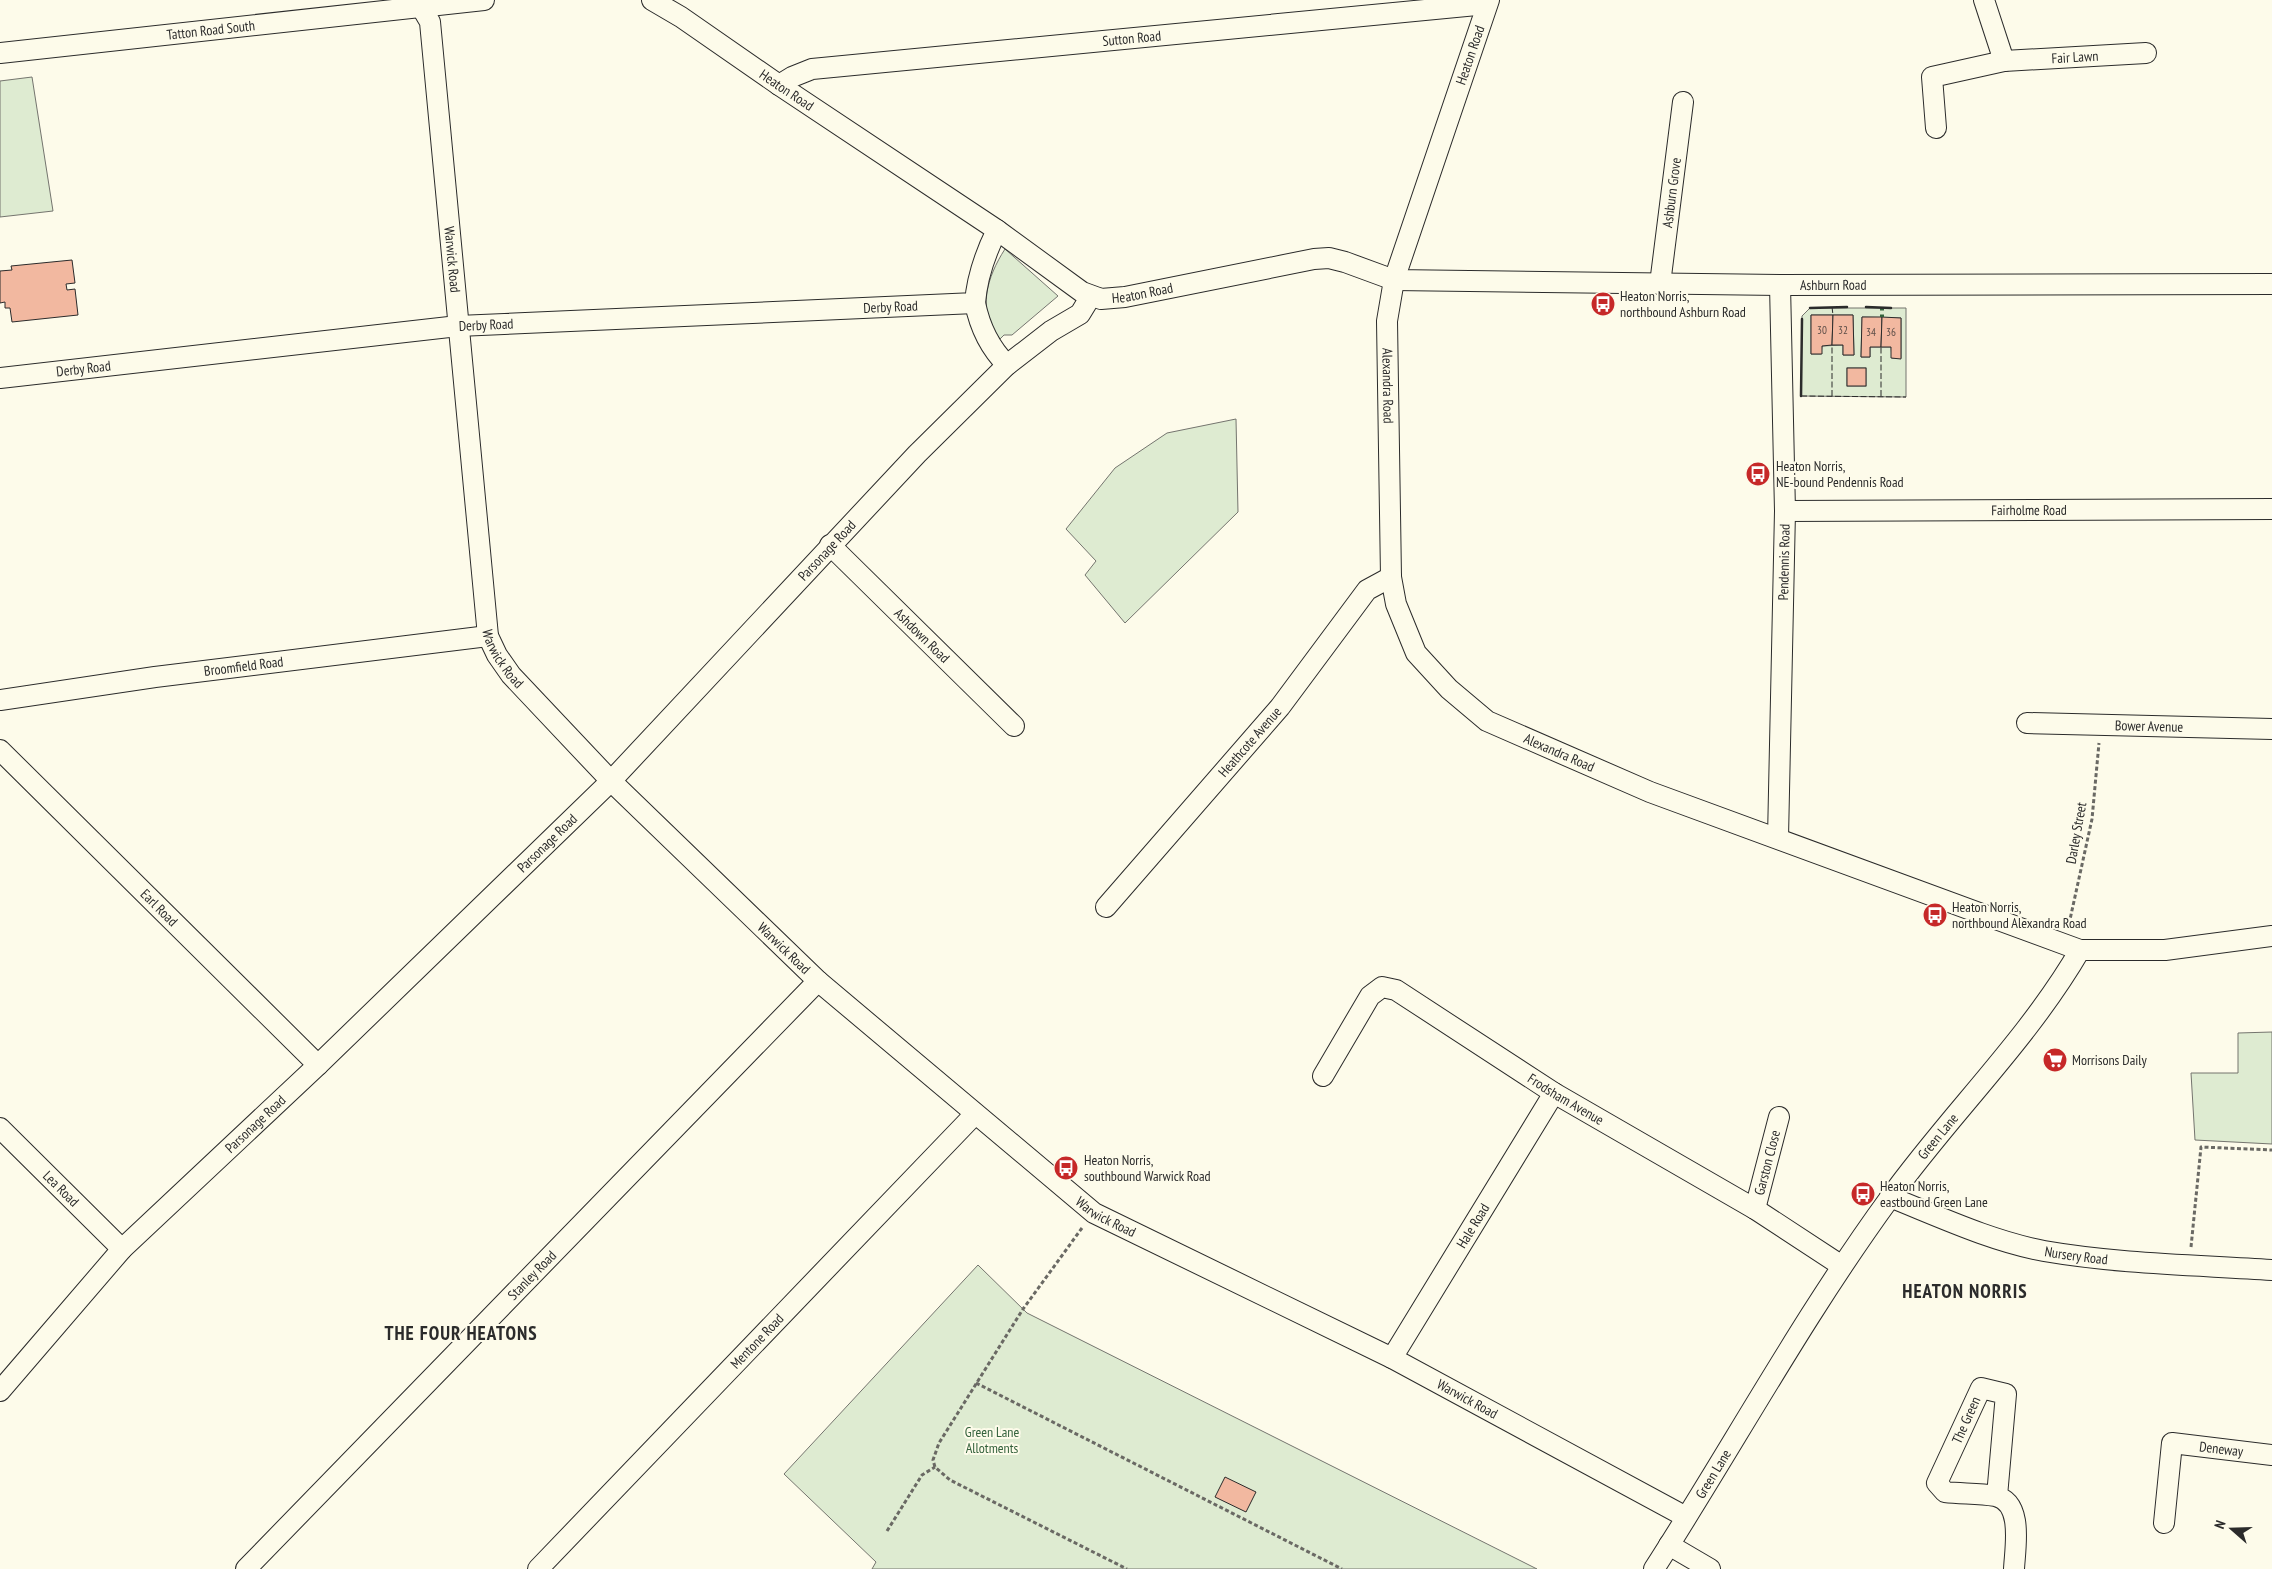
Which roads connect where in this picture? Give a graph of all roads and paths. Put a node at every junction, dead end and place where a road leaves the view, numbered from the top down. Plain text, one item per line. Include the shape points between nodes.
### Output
1 (484, 0) edge
2 (652, 0) edge
3 (1984, 0) edge
4 (1488, 2) edge
5 (419, 4) edge
6 (0, 53) edge
7 (2146, 53) dead end
8 (2004, 60) junction
9 (780, 85) junction
10 (1683, 102) dead end
11 (1936, 128) dead end
12 (997, 230) junction
13 (1394, 280) junction
14 (1660, 284) junction
15 (2272, 284) edge
16 (1780, 285) junction
17 (1091, 296) junction
18 (975, 303) junction
19 (458, 326) junction
20 (1008, 365) junction
21 (0, 378) edge
22 (2272, 509) edge
23 (1785, 511) junction
24 (830, 545) junction
25 (1391, 577) junction
26 (488, 636) junction
27 (0, 700) edge
28 (2027, 723) dead end
29 (2100, 724) junction
30 (1014, 726) dead end
31 (2272, 729) edge
32 (0, 750) edge
33 (611, 782) junction
34 (1778, 838) junction
35 (1106, 907) dead end
36 (2272, 936) edge
37 (2072, 947) junction
38 (818, 981) junction
39 (318, 1065) junction
40 (1323, 1076) dead end
41 (1554, 1093) junction
42 (975, 1114) junction
43 (1779, 1117) dead end
44 (0, 1128) edge
45 (2272, 1150) edge
46 (1890, 1197) junction
47 (1755, 1209) junction
48 (1094, 1213) junction
49 (122, 1249) junction
50 (2189, 1265) junction
51 (1842, 1266) junction
52 (2272, 1270) edge
53 (1392, 1358) junction
54 (976, 1383) junction
55 (0, 1391) edge
56 (2272, 1455) edge
57 (934, 1467) junction
58 (1997, 1496) junction
59 (1686, 1517) junction
60 (2164, 1523) dead end
61 (887, 1531) dead end
62 (1669, 1545) junction
63 (246, 1569) edge
64 (538, 1569) edge
65 (1127, 1569) edge
66 (1342, 1569) edge
67 (1654, 1569) edge
68 (1710, 1569) edge
69 (2014, 1569) edge

1 - 5 street
2 - 9 street, Heaton Road
3 - 8 street
4 - 9 street, Sutton Road via 812,70
4 - 13 street, Heaton Road
5 - 6 street, Tatton Road South
5 - 19 street, Warwick Road via 430,22
7 - 8 street, Fair Lawn
8 - 11 street, Fair Lawn via 1932,77
9 - 12 street, Heaton Road
10 - 14 street, Ashburn Grove
12 - 17 street, Heaton Road
12 - 18 street via 978,276
13 - 14 street, Ashburn Road
13 - 17 street, Heaton Road via 1329,258 1125,297 1100,299
13 - 25 street, Alexandra Road via 1387,321
14 - 16 street, Ashburn Road
15 - 16 street, Ashburn Road
16 - 23 street, Pendennis Road
17 - 20 street, Parsonage Road via 1080,314 1051,331
18 - 19 street, Derby Road
18 - 20 street via 993,351
19 - 21 street, Derby Road
19 - 26 street, Warwick Road
20 - 24 street, Parsonage Road
22 - 23 street, Fairholme Road
23 - 34 street, Pendennis Road
24 - 30 street, Ashdown Road
24 - 33 street, Parsonage Road
25 - 34 street, Alexandra Road via 1396,604 1416,653 1449,689 1487,721 1650,792
25 - 35 street, Heathcote Avenue via 1367,590 1280,708
26 - 27 street, Broomfield Road via 155,677
26 - 33 street, Warwick Road via 511,675
28 - 29 street, Bower Avenue
29 - 31 street, Bower Avenue
29 - 37 path, Darley Street via 2092,820
32 - 39 street, Earl Road
33 - 38 street, Warwick Road
33 - 39 street, Parsonage Road
34 - 37 street, Alexandra Road
36 - 37 street via 2166,950
37 - 46 street, Green Lane via 2023,1034
38 - 42 street, Warwick Road
38 - 63 street, Stanley Road
39 - 49 street, Parsonage Road
40 - 41 street, Frodsham Avenue via 1370,996 1382,987 1396,990
41 - 47 street, Frodsham Avenue
41 - 53 street, Hale Road
42 - 48 street, Warwick Road
42 - 64 street, Mentone Road
43 - 47 street, Garston Close
44 - 49 street, Lea Road
45 - 50 path via 2200,1147
46 - 50 street, Nursery Road via 1982,1234 2043,1250 2104,1259
46 - 51 street, Green Lane
47 - 51 street, Frodsham Avenue
48 - 53 street, Warwick Road
48 - 54 path via 1023,1309
49 - 55 street, Parsonage Road
50 - 52 street, Nursery Road
51 - 59 street, Green Lane
53 - 59 street, Warwick Road
54 - 57 path via 939,1443
54 - 66 path
56 - 60 street, Deneway via 2172,1443
57 - 61 path via 922,1475
57 - 65 path via 950,1480
58 - 58 street, The Green via 1945,1492 1938,1483 1981,1388 2006,1394
58 - 69 street via 2010,1507 2016,1524
59 - 62 street, Green Lane
62 - 67 street, Green Lane
62 - 68 street

